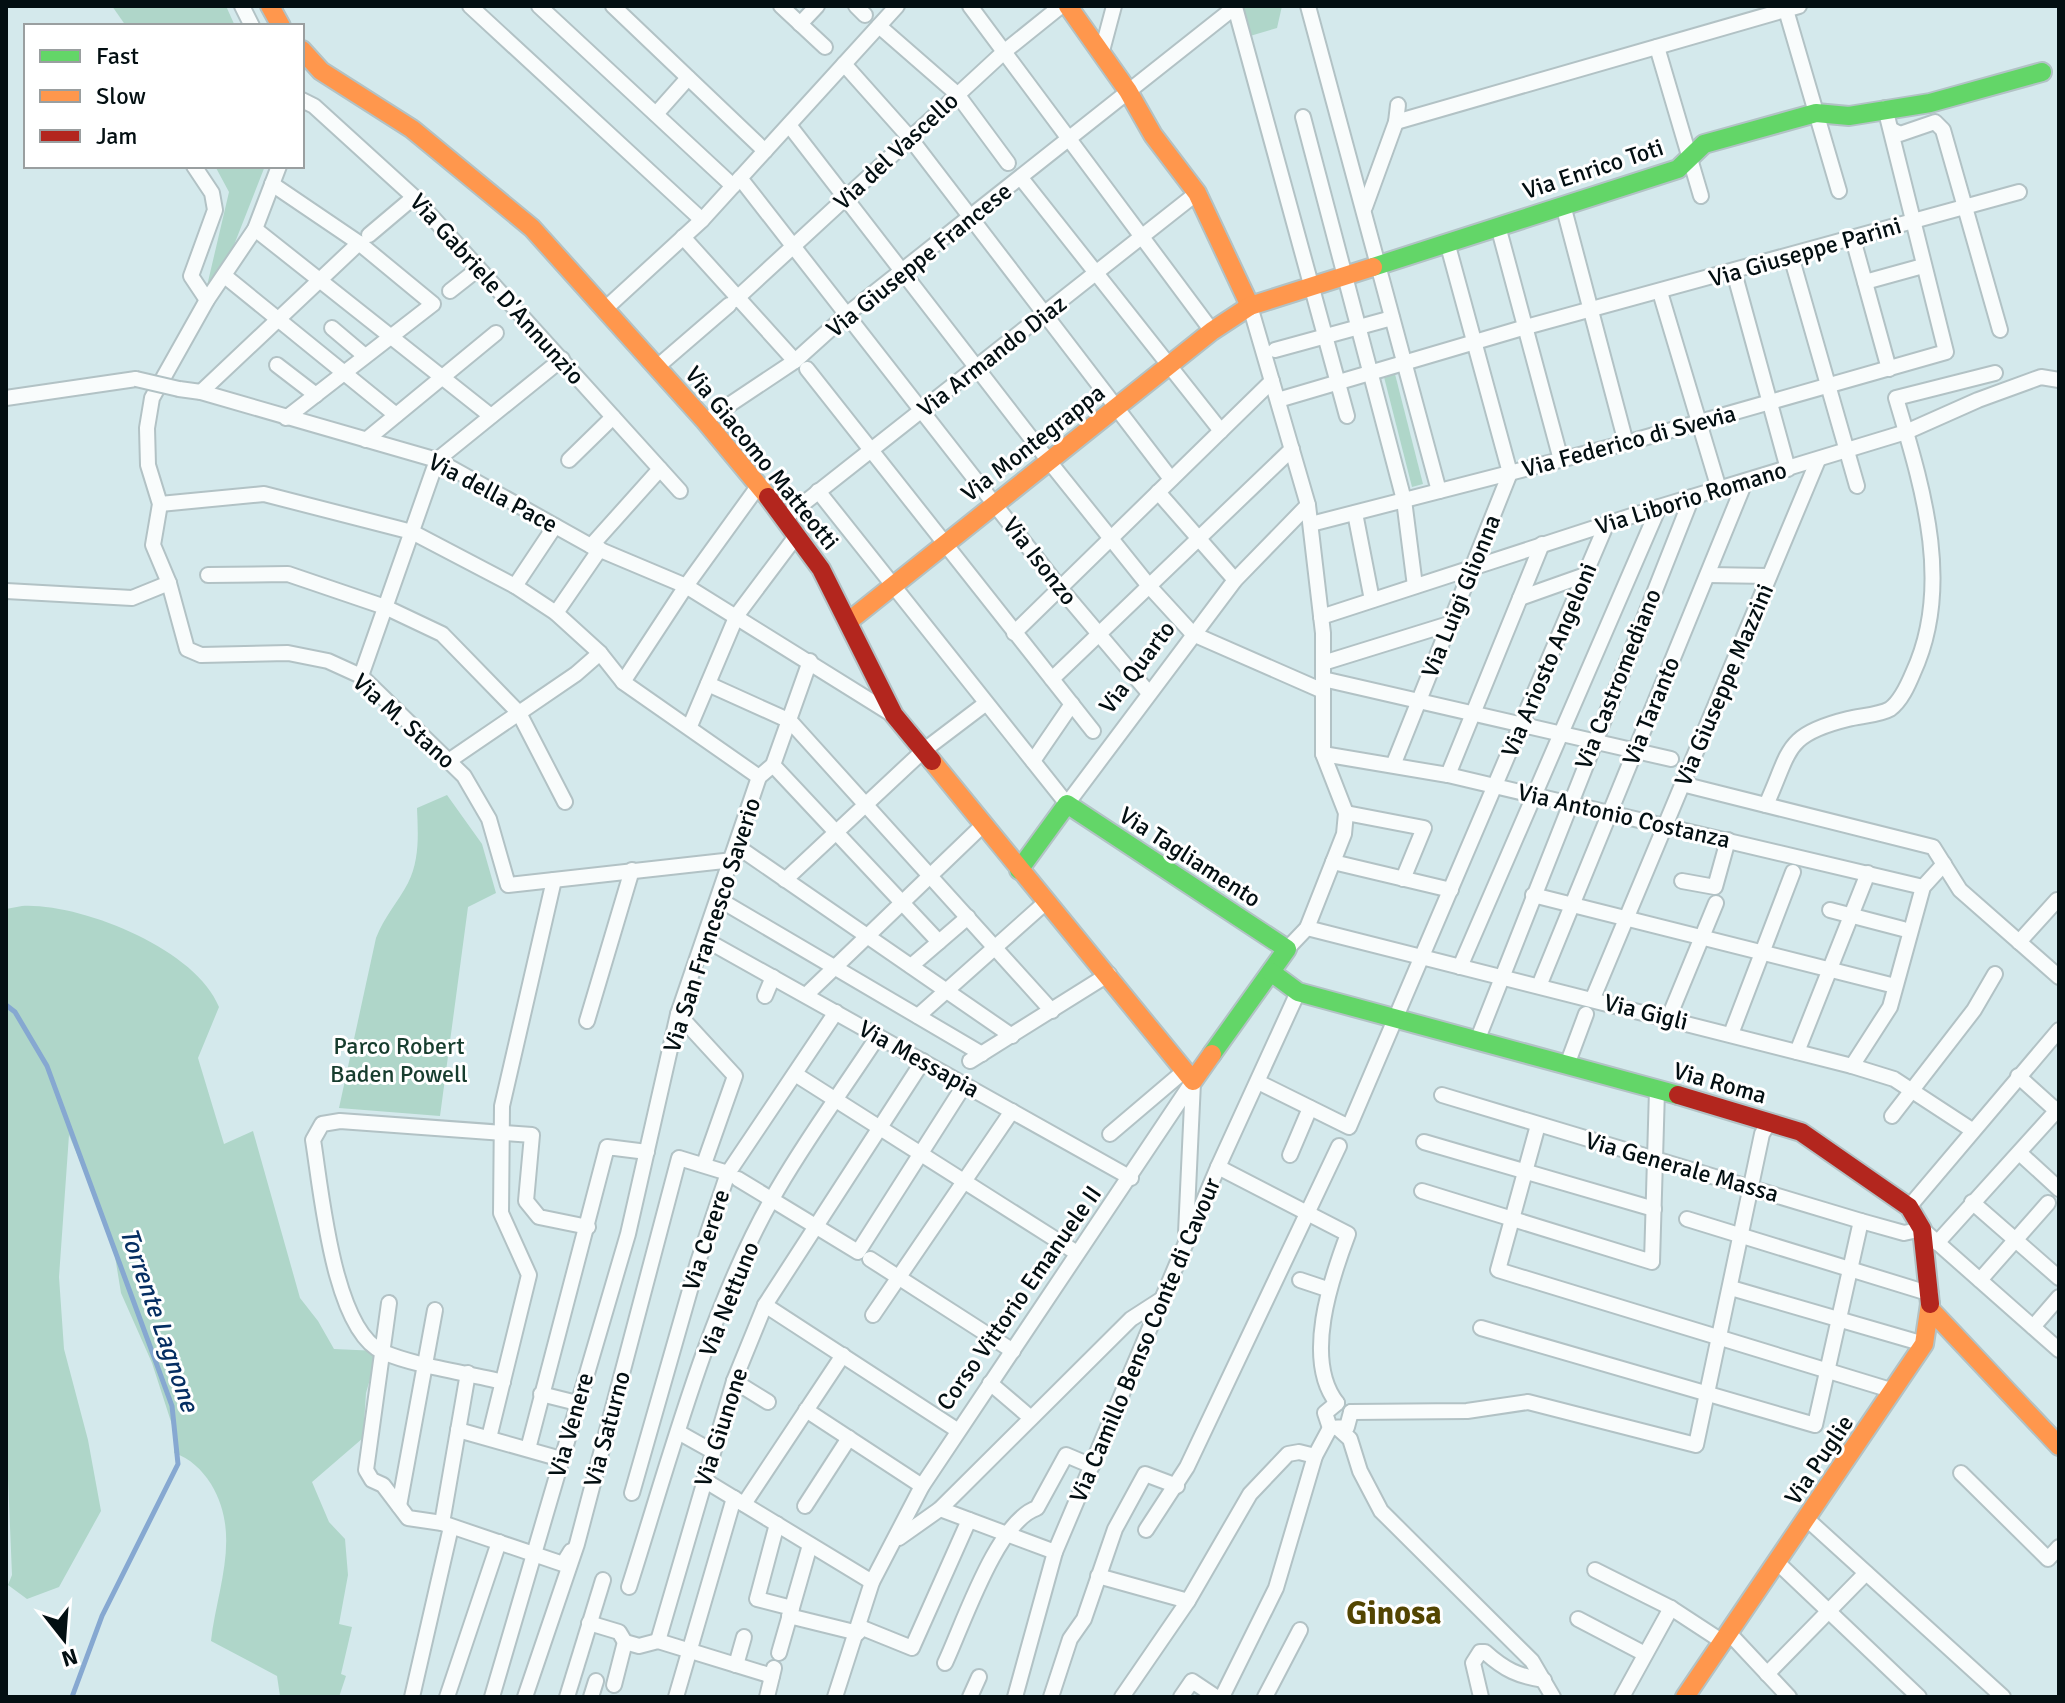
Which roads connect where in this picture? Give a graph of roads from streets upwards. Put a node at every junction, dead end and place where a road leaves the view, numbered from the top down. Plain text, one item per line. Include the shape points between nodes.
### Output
1 (242, 6) edge
2 (270, 6) edge
3 (470, 6) edge
4 (539, 6) edge
5 (781, 6) edge
6 (817, 6) edge
7 (897, 6) edge
8 (970, 6) edge
9 (1061, 6) edge
10 (1068, 6) edge
11 (1114, 6) edge
12 (1308, 6) edge
13 (615, 7) edge
14 (1235, 7) edge
15 (1793, 8) edge
16 (251, 24) edge
17 (280, 24) edge
18 (800, 24) junction
19 (879, 26) junction
20 (825, 47) dead end
21 (1657, 47) junction
22 (1005, 51) junction
23 (1102, 51) junction
24 (304, 52) edge
25 (844, 64) junction
26 (2042, 72) dead end
27 (688, 78) junction
28 (1128, 91) junction
29 (957, 94) junction
30 (304, 101) edge
31 (1398, 105) dead end
32 (1885, 108) junction
33 (1816, 113) junction
34 (656, 114) junction
35 (1303, 117) dead end
36 (1396, 122) junction
37 (789, 125) junction
38 (1892, 130) junction
39 (910, 138) junction
40 (1071, 140) junction
41 (765, 151) junction
42 (1690, 156) junction
43 (1008, 163) dead end
44 (195, 168) edge
45 (278, 168) edge
46 (1021, 178) junction
47 (736, 182) junction
48 (272, 184) junction
49 (1839, 191) dead end
50 (2019, 192) dead end
51 (1197, 193) junction
52 (1701, 196) dead end
53 (414, 197) junction
54 (846, 200) junction
55 (1563, 205) junction
56 (1365, 207) junction
57 (1965, 207) junction
58 (972, 218) junction
59 (702, 220) junction
60 (1912, 222) junction
61 (1498, 226) junction
62 (255, 229) junction
63 (683, 237) junction
64 (1142, 237) junction
65 (364, 239) junction
66 (1853, 239) junction
67 (1447, 242) junction
68 (794, 246) junction
69 (1791, 256) junction
70 (1378, 265) junction
71 (1923, 266) junction
72 (478, 269) junction
73 (901, 272) junction
74 (1734, 272) junction
75 (1096, 274) junction
76 (1345, 275) junction
77 (226, 277) junction
78 (319, 280) junction
79 (1865, 282) junction
80 (1311, 287) junction
81 (450, 291) dead end
82 (1660, 292) junction
83 (207, 300) junction
84 (734, 301) junction
85 (1250, 306) junction
86 (605, 309) junction
87 (1590, 312) junction
88 (1045, 314) junction
89 (846, 315) junction
90 (1392, 318) junction
91 (278, 319) junction
92 (1359, 327) junction
93 (1526, 327) junction
94 (332, 328) dead end
95 (2000, 330) dead end
96 (1212, 331) junction
97 (496, 333) dead end
98 (1325, 336) junction
99 (391, 337) junction
100 (1474, 342) junction
101 (1275, 350) dead end
102 (365, 356) junction
103 (562, 359) junction
104 (1405, 362) junction
105 (277, 365) dead end
106 (801, 365) junction
107 (1168, 366) junction
108 (657, 367) junction
109 (976, 367) junction
110 (1889, 369) junction
111 (344, 372) junction
112 (1372, 372) junction
113 (1995, 373) dead end
114 (442, 377) junction
115 (2059, 380) edge
116 (1272, 381) junction
117 (1338, 382) junction
118 (1828, 386) junction
119 (201, 392) junction
120 (316, 395) junction
121 (6, 398) edge
122 (1278, 400) junction
123 (1770, 402) junction
124 (1115, 408) junction
125 (922, 411) junction
126 (396, 415) junction
127 (491, 416) junction
128 (1347, 416) dead end
129 (613, 417) junction
130 (286, 418) junction
131 (705, 421) junction
132 (1699, 422) junction
133 (1221, 431) junction
134 (1906, 432) junction
135 (366, 440) junction
136 (1626, 443) junction
137 (1292, 449) junction
138 (871, 450) junction
139 (1847, 451) junction
140 (437, 460) junction
141 (569, 460) dead end
142 (1048, 460) junction
143 (1561, 460) junction
144 (1818, 460) junction
145 (660, 469) junction
146 (1788, 469) junction
147 (1510, 473) junction
148 (1171, 479) junction
149 (1745, 482) junction
150 (759, 485) junction
151 (1857, 486) dead end
152 (1719, 489) junction
153 (680, 491) dead end
154 (818, 491) junction
155 (1439, 491) junction
156 (1158, 492) junction
157 (1692, 497) junction
158 (1404, 500) junction
159 (160, 504) junction
160 (995, 504) junction
161 (1308, 505) junction
162 (1659, 507) junction
163 (1355, 513) junction
164 (785, 518) junction
165 (1607, 523) junction
166 (1311, 524) junction
167 (555, 526) junction
168 (412, 532) junction
169 (797, 535) junction
170 (1112, 538) junction
171 (1198, 538) junction
172 (944, 544) junction
173 (1542, 544) junction
174 (595, 547) junction
175 (1473, 567) junction
176 (208, 575) dead end
177 (1585, 575) junction
178 (1708, 575) junction
179 (1769, 576) junction
180 (1235, 580) junction
181 (169, 583) junction
182 (892, 585) junction
183 (515, 586) junction
184 (686, 586) junction
185 (1149, 586) junction
186 (1415, 586) junction
187 (1060, 588) junction
188 (6, 591) edge
189 (1520, 598) junction
190 (1372, 600) junction
191 (385, 607) junction
192 (556, 613) junction
193 (737, 615) junction
194 (1321, 617) junction
195 (849, 621) junction
196 (1452, 623) junction
197 (1014, 633) junction
198 (1099, 634) junction
199 (1193, 634) junction
200 (600, 653) junction
201 (810, 661) junction
202 (1323, 663) junction
203 (361, 676) junction
204 (1052, 679) junction
205 (623, 682) junction
206 (708, 684) junction
207 (1323, 685) junction
208 (1148, 692) junction
209 (1420, 701) junction
210 (985, 704) junction
211 (1072, 704) junction
212 (519, 713) junction
213 (1473, 714) junction
214 (894, 715) junction
215 (790, 721) junction
216 (1522, 725) junction
217 (690, 726) junction
218 (1093, 731) dead end
219 (1560, 734) junction
220 (1593, 741) junction
221 (923, 751) junction
222 (1634, 751) junction
223 (1323, 754) junction
224 (1671, 759) dead end
225 (450, 760) junction
226 (1033, 761) junction
227 (1394, 763) junction
228 (773, 765) junction
229 (1448, 775) junction
230 (759, 777) junction
231 (1682, 784) junction
232 (1494, 787) junction
233 (1532, 796) junction
234 (565, 802) dead end
235 (865, 803) junction
236 (1067, 804) junction
237 (1568, 804) junction
238 (1766, 805) junction
239 (1346, 813) junction
240 (1609, 814) junction
241 (983, 825) junction
242 (1665, 825) junction
243 (837, 833) junction
244 (1728, 840) junction
245 (736, 854) junction
246 (1333, 862) junction
247 (1944, 864) junction
248 (632, 870) junction
249 (1019, 870) junction
250 (1793, 872) dead end
251 (1868, 873) junction
252 (931, 875) junction
253 (1403, 879) junction
254 (554, 880) junction
255 (785, 880) junction
256 (1682, 881) dead end
257 (1923, 887) junction
258 (1451, 890) junction
259 (1533, 895) junction
260 (720, 900) junction
261 (2057, 900) dead end
262 (1046, 902) junction
263 (903, 903) junction
264 (1716, 903) dead end
265 (1572, 905) junction
266 (1830, 910) dead end
267 (1851, 916) junction
268 (968, 917) junction
269 (1625, 918) junction
270 (1307, 928) junction
271 (1903, 929) dead end
272 (867, 937) junction
273 (1701, 937) junction
274 (706, 940) junction
275 (939, 942) junction
276 (2019, 942) junction
277 (996, 947) junction
278 (1287, 949) junction
279 (1762, 953) junction
280 (1423, 957) junction
281 (911, 966) junction
282 (1460, 967) junction
283 (835, 968) junction
284 (1831, 970) junction
285 (1271, 972) junction
286 (1109, 974) junction
287 (1995, 974) dead end
288 (773, 977) junction
289 (1500, 977) junction
290 (2059, 977) edge
291 (1539, 986) junction
292 (1895, 986) junction
293 (947, 991) junction
294 (1298, 992) junction
295 (806, 995) junction
296 (765, 996) dead end
297 (1593, 998) junction
298 (1052, 1011) junction
299 (836, 1012) junction
300 (678, 1014) junction
301 (1586, 1014) dead end
302 (918, 1016) junction
303 (1669, 1017) junction
304 (1397, 1018) junction
305 (587, 1021) dead end
306 (2059, 1030) edge
307 (1731, 1034) junction
308 (878, 1036) junction
309 (1012, 1036) junction
310 (1477, 1041) junction
311 (1797, 1052) junction
312 (923, 1061) junction
313 (1567, 1065) junction
314 (1852, 1066) junction
315 (795, 1074) junction
316 (1188, 1076) junction
317 (2018, 1076) junction
318 (1258, 1082) junction
319 (965, 1084) junction
320 (1657, 1090) junction
321 (1912, 1090) junction
322 (1442, 1095) dead end
323 (836, 1100) junction
324 (1310, 1108) junction
325 (1012, 1111) junction
326 (2058, 1111) edge
327 (1892, 1116) dead end
328 (1770, 1121) junction
329 (1538, 1125) junction
330 (879, 1127) junction
331 (1972, 1130) junction
332 (500, 1132) junction
333 (1110, 1134) dead end
334 (1424, 1142) dead end
335 (1339, 1146) dead end
336 (647, 1152) junction
337 (919, 1153) junction
338 (1290, 1155) dead end
339 (2024, 1157) dead end
340 (1653, 1159) junction
341 (704, 1164) junction
342 (1218, 1167) junction
343 (1525, 1171) junction
344 (733, 1176) junction
345 (1131, 1178) junction
346 (965, 1182) junction
347 (1750, 1187) junction
348 (2059, 1189) edge
349 (1422, 1191) dead end
350 (771, 1199) junction
351 (1972, 1202) junction
352 (2048, 1203) dead end
353 (1909, 1207) junction
354 (1654, 1209) junction
355 (1306, 1213) junction
356 (1513, 1217) junction
357 (1687, 1219) dead end
358 (1861, 1221) junction
359 (814, 1226) junction
360 (588, 1227) junction
361 (1922, 1229) junction
362 (1740, 1235) junction
363 (2015, 1240) junction
364 (1937, 1243) junction
365 (1185, 1244) junction
366 (1077, 1253) junction
367 (864, 1256) junction
368 (1850, 1269) junction
369 (2059, 1278) edge
370 (901, 1279) junction
371 (1300, 1280) dead end
372 (1980, 1280) junction
373 (1731, 1288) junction
374 (1327, 1289) junction
375 (2059, 1297) edge
376 (1162, 1299) junction
377 (1931, 1301) junction
378 (389, 1303) dead end
379 (765, 1305) junction
380 (435, 1310) dead end
381 (873, 1315) dead end
382 (1839, 1318) junction
383 (2033, 1327) junction
384 (1481, 1328) dead end
385 (1721, 1338) junction
386 (1924, 1344) junction
387 (2059, 1350) edge
388 (1013, 1351) junction
389 (380, 1352) junction
390 (843, 1355) junction
391 (424, 1362) junction
392 (1827, 1370) junction
393 (468, 1373) junction
394 (734, 1381) junction
395 (503, 1382) junction
396 (990, 1383) junction
397 (1894, 1391) junction
398 (541, 1394) junction
399 (1708, 1394) junction
400 (768, 1402) dead end
401 (577, 1403) junction
402 (1337, 1403) junction
403 (806, 1410) junction
404 (1351, 1412) junction
405 (1031, 1418) junction
406 (1335, 1429) junction
407 (458, 1430) junction
408 (957, 1430) junction
409 (678, 1432) junction
410 (489, 1438) junction
411 (849, 1438) junction
412 (2059, 1446) edge
413 (528, 1449) junction
414 (712, 1451) junction
415 (1315, 1456) junction
416 (561, 1459) junction
417 (1092, 1466) junction
418 (1961, 1473) dead end
419 (704, 1480) junction
420 (922, 1486) junction
421 (1177, 1486) junction
422 (632, 1493) dead end
423 (739, 1501) junction
424 (399, 1506) junction
425 (805, 1506) dead end
426 (940, 1509) junction
427 (969, 1520) junction
428 (1808, 1520) junction
429 (777, 1524) junction
430 (447, 1525) junction
431 (1146, 1530) dead end
432 (1005, 1534) junction
433 (895, 1541) junction
434 (499, 1542) junction
435 (577, 1544) junction
436 (810, 1545) junction
437 (2059, 1547) edge
438 (1055, 1552) junction
439 (533, 1553) junction
440 (1778, 1563) junction
441 (1595, 1570) dead end
442 (1866, 1573) junction
443 (1098, 1576) junction
444 (603, 1580) dead end
445 (872, 1582) junction
446 (629, 1587) dead end
447 (1188, 1601) junction
448 (1671, 1608) junction
449 (1829, 1610) junction
450 (791, 1612) junction
451 (1578, 1619) dead end
452 (589, 1623) junction
453 (859, 1630) junction
454 (1300, 1630) dead end
455 (744, 1637) dead end
456 (1726, 1638) junction
457 (658, 1641) junction
458 (625, 1642) junction
459 (689, 1652) junction
460 (1645, 1654) junction
461 (945, 1663) dead end
462 (736, 1665) junction
463 (775, 1665) junction
464 (1767, 1674) junction
465 (979, 1677) dead end
466 (1544, 1680) junction
467 (596, 1681) dead end
468 (614, 1685) dead end
469 (412, 1697) edge
470 (447, 1697) edge
471 (492, 1697) edge
472 (525, 1697) edge
473 (567, 1697) edge
474 (591, 1697) edge
475 (676, 1697) edge
476 (767, 1697) edge
477 (835, 1697) edge
478 (970, 1697) edge
479 (1015, 1697) edge
480 (1051, 1697) edge
481 (1122, 1697) edge
482 (1181, 1697) edge
483 (1219, 1697) edge
484 (1265, 1697) edge
485 (1481, 1697) edge
486 (1553, 1697) edge
487 (1622, 1697) edge
488 (1685, 1697) edge
489 (1789, 1697) edge
490 (1919, 1697) edge
491 (2003, 1697) edge

1 - 16 street
2 - 17 street
3 - 59 street
4 - 34 street, Via Isonzo
5 - 18 street
6 - 18 street
7 - 19 street
8 - 22 street
9 - 22 street, Via del Vascello
10 - 23 street
11 - 23 street
12 - 56 street
13 - 27 street
14 - 28 street, Via Giuseppe Francese
14 - 80 street
15 - 21 street
15 - 33 street
18 - 20 street
19 - 25 street
19 - 29 street
21 - 36 street
21 - 42 street
22 - 29 street, Via del Vascello
22 - 40 street
23 - 28 street
24 - 86 street, Via Giacomo Matteotti via 321,71 412,129 481,183 532,228
25 - 37 street
25 - 39 street
26 - 32 street, Via Enrico Toti via 1930,103
27 - 34 street
27 - 41 street
28 - 40 street, Via Giuseppe Francese
28 - 51 street
29 - 39 street, Via del Vascello
29 - 43 street
30 - 53 street, Via Gabriele D'Annunzio
31 - 36 street
32 - 33 street, Via Enrico Toti via 1849,116
32 - 38 street
33 - 42 street, Via Enrico Toti via 1704,144
33 - 49 street
34 - 47 street, Via Isonzo
35 - 76 street
36 - 56 street
37 - 41 street
37 - 54 street
38 - 57 street via 1900,134 1935,122 1943,130
38 - 60 street
39 - 54 street, Via del Vascello
39 - 58 street
40 - 46 street, Via Giuseppe Francese
40 - 64 street
41 - 47 street
42 - 52 street
42 - 55 street, Via Enrico Toti via 1678,169
44 - 83 street via 212,193 215,210 191,276
45 - 48 street
46 - 58 street, Via Giuseppe Francese
46 - 75 street
47 - 59 street
47 - 68 street, Via Isonzo
48 - 62 street
48 - 65 street
50 - 57 street, Via Giuseppe Parini
51 - 64 street, Via Armando Diaz
51 - 85 street
53 - 65 street
53 - 72 street, Via Gabriele D'Annunzio
54 - 68 street, Via del Vascello
54 - 73 street
55 - 61 street, Via Enrico Toti
55 - 87 street
56 - 70 street
57 - 60 street, Via Giuseppe Parini
57 - 95 street
58 - 73 street, Via Giuseppe Francese
58 - 88 street
59 - 63 street
60 - 66 street, Via Giuseppe Parini
60 - 71 street
61 - 67 street, Via Enrico Toti
61 - 93 street
62 - 77 street
62 - 78 street
63 - 84 street
63 - 86 street
64 - 75 street, Via Armando Diaz
64 - 96 street
65 - 78 street
65 - 99 street via 433,304
66 - 69 street, Via Giuseppe Parini
66 - 79 street
67 - 70 street, Via Enrico Toti
67 - 100 street
68 - 84 street, Via del Vascello
68 - 89 street, Via Isonzo
69 - 74 street, Via Giuseppe Parini
69 - 118 street
70 - 76 street, Via Enrico Toti
70 - 90 street
71 - 79 street
71 - 110 street, Via Federico di Svevia via 1946,352
72 - 81 street
72 - 103 street, Via Gabriele D'Annunzio
73 - 89 street, Via Giuseppe Francese
73 - 109 street
74 - 82 street, Via Giuseppe Parini
74 - 123 street
75 - 88 street, Via Armando Diaz
75 - 107 street
76 - 80 street, Via Enrico Toti
76 - 92 street
77 - 83 street
77 - 91 street
78 - 91 street
78 - 99 street
79 - 110 street
80 - 85 street, Via Enrico Toti
80 - 98 street
82 - 87 street, Via Giuseppe Parini
82 - 132 street
83 - 159 street via 152,398 148,465
84 - 106 street
84 - 108 street, Via del Vascello
85 - 96 street, Via Montegrappa
85 - 116 street
86 - 108 street, Via Giacomo Matteotti
87 - 93 street, Via Giuseppe Parini
87 - 136 street
88 - 109 street, Via Armando Diaz
88 - 124 street
89 - 106 street, Via Giuseppe Francese
89 - 125 street, Via Isonzo
90 - 92 street
90 - 104 street
91 - 111 street
91 - 119 street
92 - 98 street
92 - 112 street
93 - 100 street, Via Giuseppe Parini
93 - 143 street
94 - 102 street
96 - 107 street, Via Montegrappa
97 - 114 street
98 - 101 street
98 - 117 street
99 - 102 street
99 - 114 street
100 - 104 street, Via Giuseppe Parini
100 - 147 street
102 - 111 street
103 - 127 street
103 - 129 street, Via Gabriele D'Annunzio
104 - 112 street, Via Giuseppe Parini
104 - 155 street
105 - 120 street
106 - 131 street, Via Giuseppe Francese
106 - 138 street
107 - 124 street, Via Montegrappa
107 - 133 street
108 - 131 street, Via Giacomo Matteotti
109 - 125 street, Via Armando Diaz
109 - 142 street
110 - 118 street, Via Federico di Svevia
111 - 120 street
111 - 126 street
112 - 117 street, Via Giuseppe Parini
112 - 158 street
113 - 134 street via 1896,398
114 - 126 street
114 - 127 street
115 - 134 street, Via Liborio Romano via 2041,377
116 - 122 street
116 - 133 street
117 - 122 street, Via Giuseppe Parini
117 - 128 street
118 - 123 street, Via Federico di Svevia
118 - 139 street
119 - 121 street, Via della Pace, bridge via 136,379
119 - 130 street, Via della Pace
120 - 130 street
122 - 137 street
123 - 132 street, Via Federico di Svevia
123 - 146 street
124 - 142 street, Via Montegrappa
124 - 148 street
125 - 138 street, Via Armando Diaz
125 - 160 street, Via Isonzo
126 - 135 street
127 - 140 street
129 - 141 street
129 - 145 street, Via Gabriele D'Annunzio
130 - 135 street, Via della Pace
131 - 150 street, Via Giacomo Matteotti
132 - 136 street, Via Federico di Svevia
132 - 152 street
133 - 148 street
134 - 139 street, Via Liborio Romano
134 - 238 street via 1918,470 1935,583 1924,649 1905,691 1889,709 1797,738
135 - 140 street, Via della Pace
136 - 143 street, Via Federico di Svevia
137 - 161 street
137 - 171 street
138 - 154 street, Via Armando Diaz
138 - 172 street
139 - 144 street, Via Liborio Romano
139 - 151 street
140 - 167 street, Via della Pace
140 - 168 street
142 - 160 street, Via Montegrappa
142 - 170 street
143 - 147 street, Via Federico di Svevia
144 - 146 street, Via Liborio Romano
144 - 179 street, Via Giuseppe Mazzini
145 - 153 street, Via Gabriele D'Annunzio
145 - 174 street
146 - 149 street, Via Liborio Romano
147 - 155 street, Via Federico di Svevia
147 - 175 street, Via Luigi Glionna
148 - 156 street
149 - 152 street, Via Liborio Romano
149 - 178 street, Via Taranto
150 - 164 street, Via Giacomo Matteotti
150 - 184 street
152 - 157 street, Via Liborio Romano
154 - 164 street, Via Armando Diaz
154 - 182 street
155 - 158 street, Via Federico di Svevia
156 - 170 street
156 - 171 street
157 - 162 street, Via Liborio Romano
157 - 220 street, Via Castromediano
158 - 163 street, Via Federico di Svevia
158 - 186 street
159 - 168 street via 264,494
159 - 181 street, Via M. Stano via 153,545
160 - 172 street, Via Montegrappa
160 - 187 street, Via Isonzo
161 - 166 street
161 - 180 street, Via Quarto
162 - 165 street, Via Liborio Romano
162 - 219 street
163 - 166 street, Via Federico di Svevia
163 - 190 street
164 - 169 street, Via Giacomo Matteotti
165 - 173 street, Via Liborio Romano
165 - 177 street, Via Ariosto Angeloni
166 - 194 street
167 - 174 street, Via della Pace
167 - 183 street
168 - 183 street
168 - 191 street
169 - 193 street
169 - 195 street, Via Giacomo Matteotti
170 - 185 street
170 - 187 street
171 - 180 street
171 - 185 street
172 - 182 street, Via Montegrappa
172 - 197 street
173 - 175 street, Via Liborio Romano
173 - 189 street
174 - 184 street, Via della Pace
174 - 192 street
175 - 186 street, Via Liborio Romano
175 - 196 street, Via Luigi Glionna
176 - 191 street via 288,574
177 - 189 street
177 - 216 street, Via Ariosto Angeloni
178 - 179 street
178 - 222 street, Via Taranto
179 - 231 street, Via Giuseppe Mazzini
180 - 199 street, Via Quarto
181 - 188 street via 132,598
181 - 203 street, Via M. Stano via 187,649 201,655 288,653 328,661
182 - 195 street, Via Montegrappa
182 - 210 street
183 - 192 street
184 - 193 street, Via della Pace
184 - 205 street
185 - 198 street
185 - 199 street
186 - 190 street, Via Liborio Romano
187 - 197 street
187 - 198 street, Via Isonzo
189 - 213 street
190 - 194 street, Via Liborio Romano
191 - 203 street
191 - 212 street via 442,634
192 - 200 street
193 - 201 street, Via della Pace
193 - 206 street
194 - 202 street
195 - 214 street, Via Giacomo Matteotti
196 - 202 street
196 - 209 street, Via Luigi Glionna
197 - 204 street
198 - 204 street
198 - 208 street, Via Isonzo
199 - 207 street
199 - 208 street, Via Quarto
200 - 205 street
200 - 212 street
201 - 214 street, Via della Pace
201 - 215 street, Via San Francesco Saverio
202 - 207 street
203 - 225 street, Via M. Stano
204 - 211 street
205 - 217 street
206 - 215 street
206 - 217 street
207 - 209 street
207 - 223 street
208 - 236 street, Via Quarto
209 - 213 street
209 - 227 street, Via Luigi Glionna
210 - 221 street
210 - 226 street
211 - 218 street
211 - 226 street
212 - 225 street
212 - 234 street
213 - 216 street
213 - 229 street
214 - 221 street, Via Giacomo Matteotti
215 - 228 street, Via San Francesco Saverio
215 - 235 street
216 - 219 street
216 - 232 street, Via Ariosto Angeloni
217 - 230 street
219 - 220 street
219 - 233 street
220 - 222 street
220 - 237 street, Via Castromediano
221 - 235 street
221 - 241 street, Via Giacomo Matteotti
222 - 224 street
222 - 240 street, Via Taranto
223 - 227 street, Via Antonio Costanza
223 - 239 street
225 - 254 street, Via M. Stano via 489,819 508,885
226 - 236 street
227 - 229 street, Via Antonio Costanza
228 - 230 street, Via San Francesco Saverio
228 - 243 street
229 - 232 street, Via Antonio Costanza
230 - 245 street, Via San Francesco Saverio
231 - 238 street
231 - 242 street, Via Giuseppe Mazzini
232 - 233 street, Via Antonio Costanza
232 - 258 street, Via Ariosto Angeloni
233 - 237 street, Via Antonio Costanza
233 - 282 street
235 - 243 street
235 - 252 street
236 - 249 street, Via Quarto
236 - 278 street, Via Tagliamento
237 - 240 street, Via Antonio Costanza
237 - 259 street, Via Castromediano
238 - 247 street via 1933,847
239 - 246 street
239 - 253 street via 1424,828
240 - 242 street, Via Antonio Costanza
240 - 265 street, Via Taranto
241 - 249 street, Via Giacomo Matteotti
241 - 252 street
242 - 244 street, Via Antonio Costanza
242 - 269 street, Via Giuseppe Mazzini
243 - 255 street
243 - 263 street
244 - 251 street, Via Antonio Costanza
244 - 256 street via 1715,887
245 - 248 street
245 - 255 street
245 - 260 street, Via San Francesco Saverio
246 - 253 street
246 - 270 street
247 - 257 street
247 - 276 street via 1960,890
248 - 254 street
248 - 305 street
249 - 262 street, Via Giacomo Matteotti
250 - 279 street
251 - 257 street, Via Antonio Costanza
251 - 267 street
252 - 263 street
252 - 268 street
253 - 258 street
254 - 332 street
255 - 272 street
257 - 292 street
258 - 280 street, Via Ariosto Angeloni
259 - 265 street
259 - 289 street, Via Castromediano
260 - 274 street, Via San Francesco Saverio
260 - 283 street
261 - 276 street
262 - 277 street
262 - 286 street, Via Giacomo Matteotti
263 - 272 street
263 - 275 street
264 - 273 street
265 - 269 street
265 - 291 street, Via Taranto
266 - 267 street
267 - 271 street
267 - 284 street
268 - 275 street
268 - 277 street
269 - 273 street
269 - 297 street, Via Giuseppe Mazzini
270 - 278 street
270 - 280 street, Via Gigli
272 - 281 street
272 - 283 street
273 - 279 street
273 - 303 street
274 - 288 street, Via Messapia
274 - 300 street, Via San Francesco Saverio
275 - 281 street
276 - 290 street
277 - 293 street
277 - 298 street
278 - 285 street, Corso Vittorio Emanuele II
279 - 284 street
279 - 307 street
280 - 282 street, Via Gigli
280 - 304 street, Via Ariosto Angeloni
281 - 293 street
282 - 289 street, Via Gigli
283 - 295 street
283 - 302 street
284 - 292 street
284 - 311 street
285 - 294 street
285 - 316 street, Corso Vittorio Emanuele II
286 - 298 street
286 - 316 street, Via Giacomo Matteotti
287 - 321 street
288 - 295 street, Via Messapia
288 - 296 street
289 - 291 street, Via Gigli
289 - 310 street, Via Castromediano
291 - 297 street, Via Gigli
292 - 314 street via 1890,1007
293 - 302 street
293 - 309 street
294 - 304 street, Via Roma
294 - 318 street, Via Camillo Benso Conte di Cavour
295 - 299 street, Via Messapia
297 - 303 street, Via Gigli
298 - 309 street
299 - 308 street, Via Messapia
299 - 315 street, Via Cerere
300 - 336 street, Via San Francesco Saverio
300 - 341 street via 735,1076
301 - 313 street
302 - 309 street via 976,1058
303 - 307 street, Via Gigli
304 - 310 street, Via Roma
304 - 324 street, Via Ariosto Angeloni via 1349,1127
306 - 317 street
307 - 311 street, Via Gigli
308 - 312 street, Via Messapia
308 - 323 street, Via Nettuno
310 - 313 street, Via Roma
311 - 314 street, Via Gigli
312 - 319 street, Via Messapia
312 - 330 street, Via Giunone
313 - 320 street, Via Roma
314 - 321 street, Via Gigli
315 - 323 street
315 - 344 street, Via Cerere
316 - 333 street
316 - 345 street, Corso Vittorio Emanuele II
316 - 365 street
317 - 326 street
317 - 331 street
318 - 324 street
318 - 342 street, Via Camillo Benso Conte di Cavour
319 - 325 street, Via Messapia
319 - 337 street
320 - 328 street, Via Roma
320 - 340 street
321 - 327 street
321 - 331 street, Via Gigli
322 - 329 street, Via Generale Massa
323 - 330 street
323 - 350 street, Via Nettuno
324 - 338 street
325 - 345 street, Via Messapia
325 - 346 street
326 - 351 street
328 - 347 street
328 - 353 street, Via Roma via 1801,1132
329 - 340 street, Via Generale Massa
329 - 343 street
330 - 337 street
330 - 359 street, Via Giunone
331 - 353 street
332 - 360 street via 532,1135 526,1201 539,1217
332 - 389 street via 340,1121 322,1124 313,1140 336,1277 352,1316
332 - 395 street via 501,1213 529,1275
334 - 343 street
335 - 355 street
336 - 360 street via 607,1147
336 - 401 street, Via Venere
337 - 346 street
337 - 367 street
339 - 348 street
340 - 347 street, Via Generale Massa
340 - 354 street
341 - 344 street
341 - 435 street, Via Saturno via 679,1158
342 - 355 street
342 - 365 street, Via Camillo Benso Conte di Cavour
343 - 354 street
343 - 356 street
344 - 350 street
344 - 422 street, Via Cerere via 693,1276
345 - 366 street, Corso Vittorio Emanuele II
346 - 366 street
346 - 370 street
347 - 358 street, Via Generale Massa
347 - 362 street
349 - 356 street
350 - 359 street
350 - 409 street, Via Nettuno via 731,1284
351 - 363 street
351 - 364 street
352 - 363 street
353 - 361 street, Via Roma
354 - 356 street via 1652,1262
355 - 374 street via 1348,1234
355 - 421 street
356 - 385 street via 1498,1270
357 - 362 street
358 - 361 street, Via Generale Massa via 1904,1233
358 - 368 street
359 - 367 street
359 - 379 street, Via Giunone
360 - 398 street
361 - 364 street, Via Roma
361 - 377 street, Via Puglie
362 - 368 street
362 - 373 street
363 - 369 street
363 - 372 street
364 - 372 street, Via Roma
365 - 376 street, Via Camillo Benso Conte di Cavour
366 - 388 street, Corso Vittorio Emanuele II
367 - 370 street
368 - 377 street
368 - 382 street
370 - 381 street
370 - 388 street
371 - 374 street
372 - 383 street, Via Roma
373 - 382 street
373 - 385 street
374 - 402 street via 1321,1341 1326,1380
375 - 383 street
376 - 405 street via 1131,1319
376 - 417 street, Via Camillo Benso Conte di Cavour
377 - 386 street, Via Puglie
377 - 412 street
378 - 389 street
379 - 390 street
379 - 394 street, Via Giunone
380 - 391 street
382 - 386 street
382 - 392 street
383 - 387 street, Via Roma
384 - 399 street
385 - 392 street
385 - 399 street
386 - 397 street, Via Puglie
388 - 396 street, Corso Vittorio Emanuele II
389 - 391 street
389 - 424 street via 366,1470
390 - 403 street
390 - 408 street
391 - 393 street
391 - 424 street
392 - 397 street
392 - 399 street via 1815,1425
393 - 395 street
393 - 407 street
394 - 400 street
394 - 414 street, Via Giunone
395 - 410 street
396 - 405 street
396 - 408 street, Corso Vittorio Emanuele II
397 - 428 street, Via Puglie
398 - 401 street
398 - 413 street
399 - 404 street via 1696,1445 1528,1402 1467,1411
401 - 416 street, Via Venere
402 - 404 street
402 - 406 street via 1325,1413
403 - 411 street
403 - 423 street
404 - 406 street via 1349,1424
405 - 426 street
406 - 415 street
406 - 466 street via 1350,1439 1360,1471 1390,1521 1532,1661
407 - 410 street
407 - 430 street
408 - 420 street, Corso Vittorio Emanuele II
409 - 414 street
409 - 446 street, Via Nettuno
410 - 413 street
411 - 420 street
411 - 425 street
413 - 416 street
414 - 419 street, Via Giunone
415 - 447 street via 1288,1454 1270,1469
415 - 483 street via 1276,1588
416 - 439 street, Via Venere
417 - 432 street via 1066,1455 1037,1508
417 - 438 street, Via Camillo Benso Conte di Cavour
418 - 437 street via 2048,1559
419 - 423 street
419 - 457 street, Via Giunone
420 - 433 street, Corso Vittorio Emanuele II
421 - 431 street
421 - 443 street via 1145,1474 1115,1529
423 - 429 street
423 - 459 street
424 - 430 street via 408,1518
426 - 427 street
426 - 433 street
427 - 432 street
427 - 453 street via 912,1648
428 - 440 street, Via Puglie
428 - 442 street
429 - 436 street
429 - 450 street via 757,1599
430 - 434 street
430 - 469 street
432 - 438 street
432 - 461 street
433 - 445 street, Corso Vittorio Emanuele II
434 - 439 street
434 - 470 street
435 - 439 street via 563,1564
435 - 472 street, Via Saturno
436 - 445 street
436 - 450 street
438 - 479 street, Via Camillo Benso Conte di Cavour
439 - 471 street, Via Venere
440 - 449 street
440 - 456 street, Via Puglie
441 - 448 street
442 - 449 street
442 - 491 street
443 - 447 street
443 - 480 street
444 - 452 street
445 - 453 street, Corso Vittorio Emanuele II
447 - 481 street
448 - 456 street
448 - 460 street
449 - 464 street
449 - 490 street
450 - 453 street
450 - 463 street
451 - 460 street
452 - 458 street via 619,1632
452 - 473 street
453 - 477 street, Corso Vittorio Emanuele II
454 - 484 street
455 - 462 street
456 - 464 street
456 - 488 street, Via Puglie
457 - 458 street via 639,1646
457 - 459 street
458 - 468 street
459 - 462 street
459 - 475 street
460 - 487 street
462 - 463 street
463 - 476 street
464 - 489 street
465 - 478 street
466 - 485 street via 1518,1676 1480,1652 1473,1663
466 - 486 street
467 - 474 street
482 - 483 street via 1192,1681

